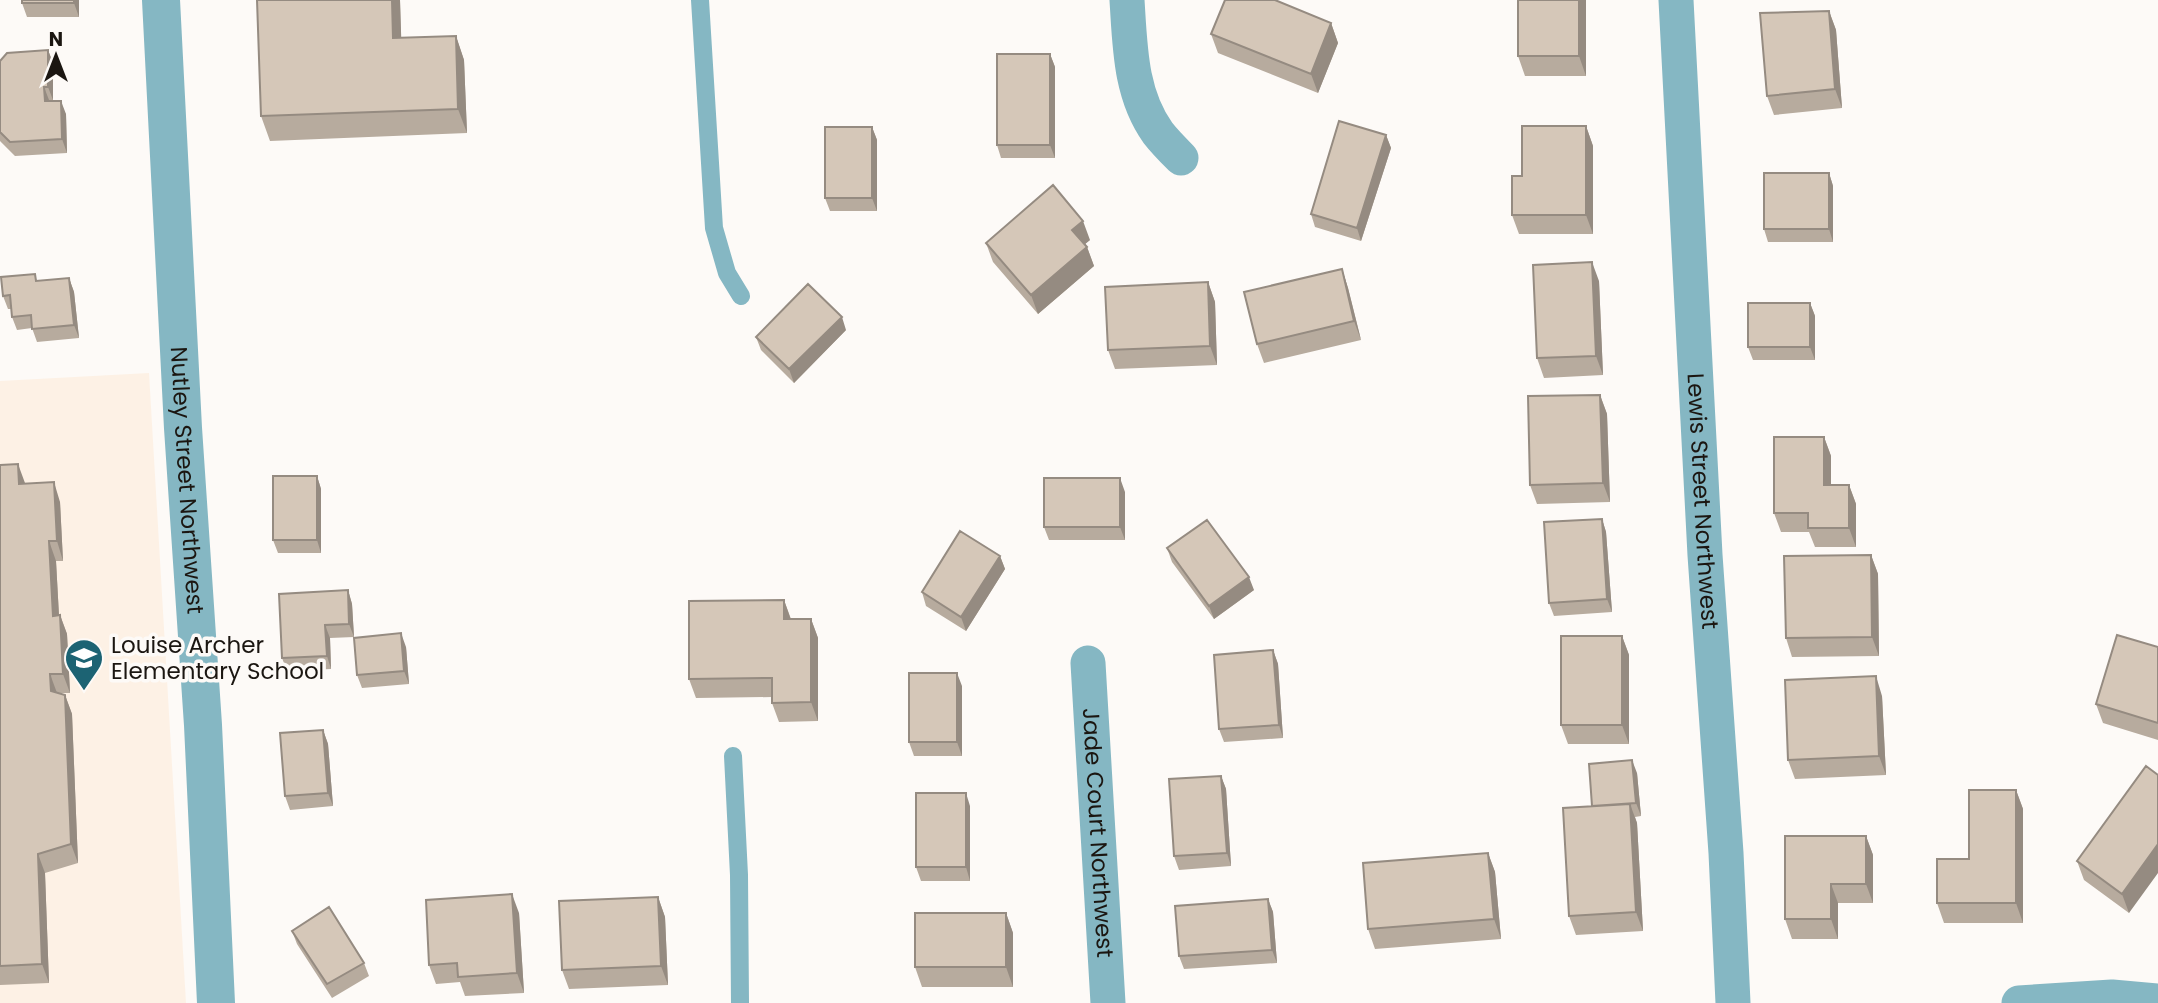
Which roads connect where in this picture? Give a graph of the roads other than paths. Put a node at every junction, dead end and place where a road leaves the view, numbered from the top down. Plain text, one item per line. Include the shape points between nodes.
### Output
1 (161, 0) edge
2 (700, 0) edge
3 (1127, 0) edge
4 (1676, 0) edge
5 (1181, 158) dead end
6 (741, 296) dead end
7 (1087, 663) dead end
8 (733, 756) dead end
9 (2158, 1001) edge
10 (216, 1003) edge
11 (740, 1003) edge
12 (1108, 1003) edge
13 (1733, 1003) edge
14 (2019, 1003) edge

1 - 10 street, Nutley Street Northwest
2 - 6 lane via 714,228 727,273
3 - 5 street via 1131,66 1141,101 1158,133
4 - 13 street, Lewis Street Northwest
7 - 12 street, Jade Court Northwest
8 - 11 lane
9 - 14 street via 2112,997

